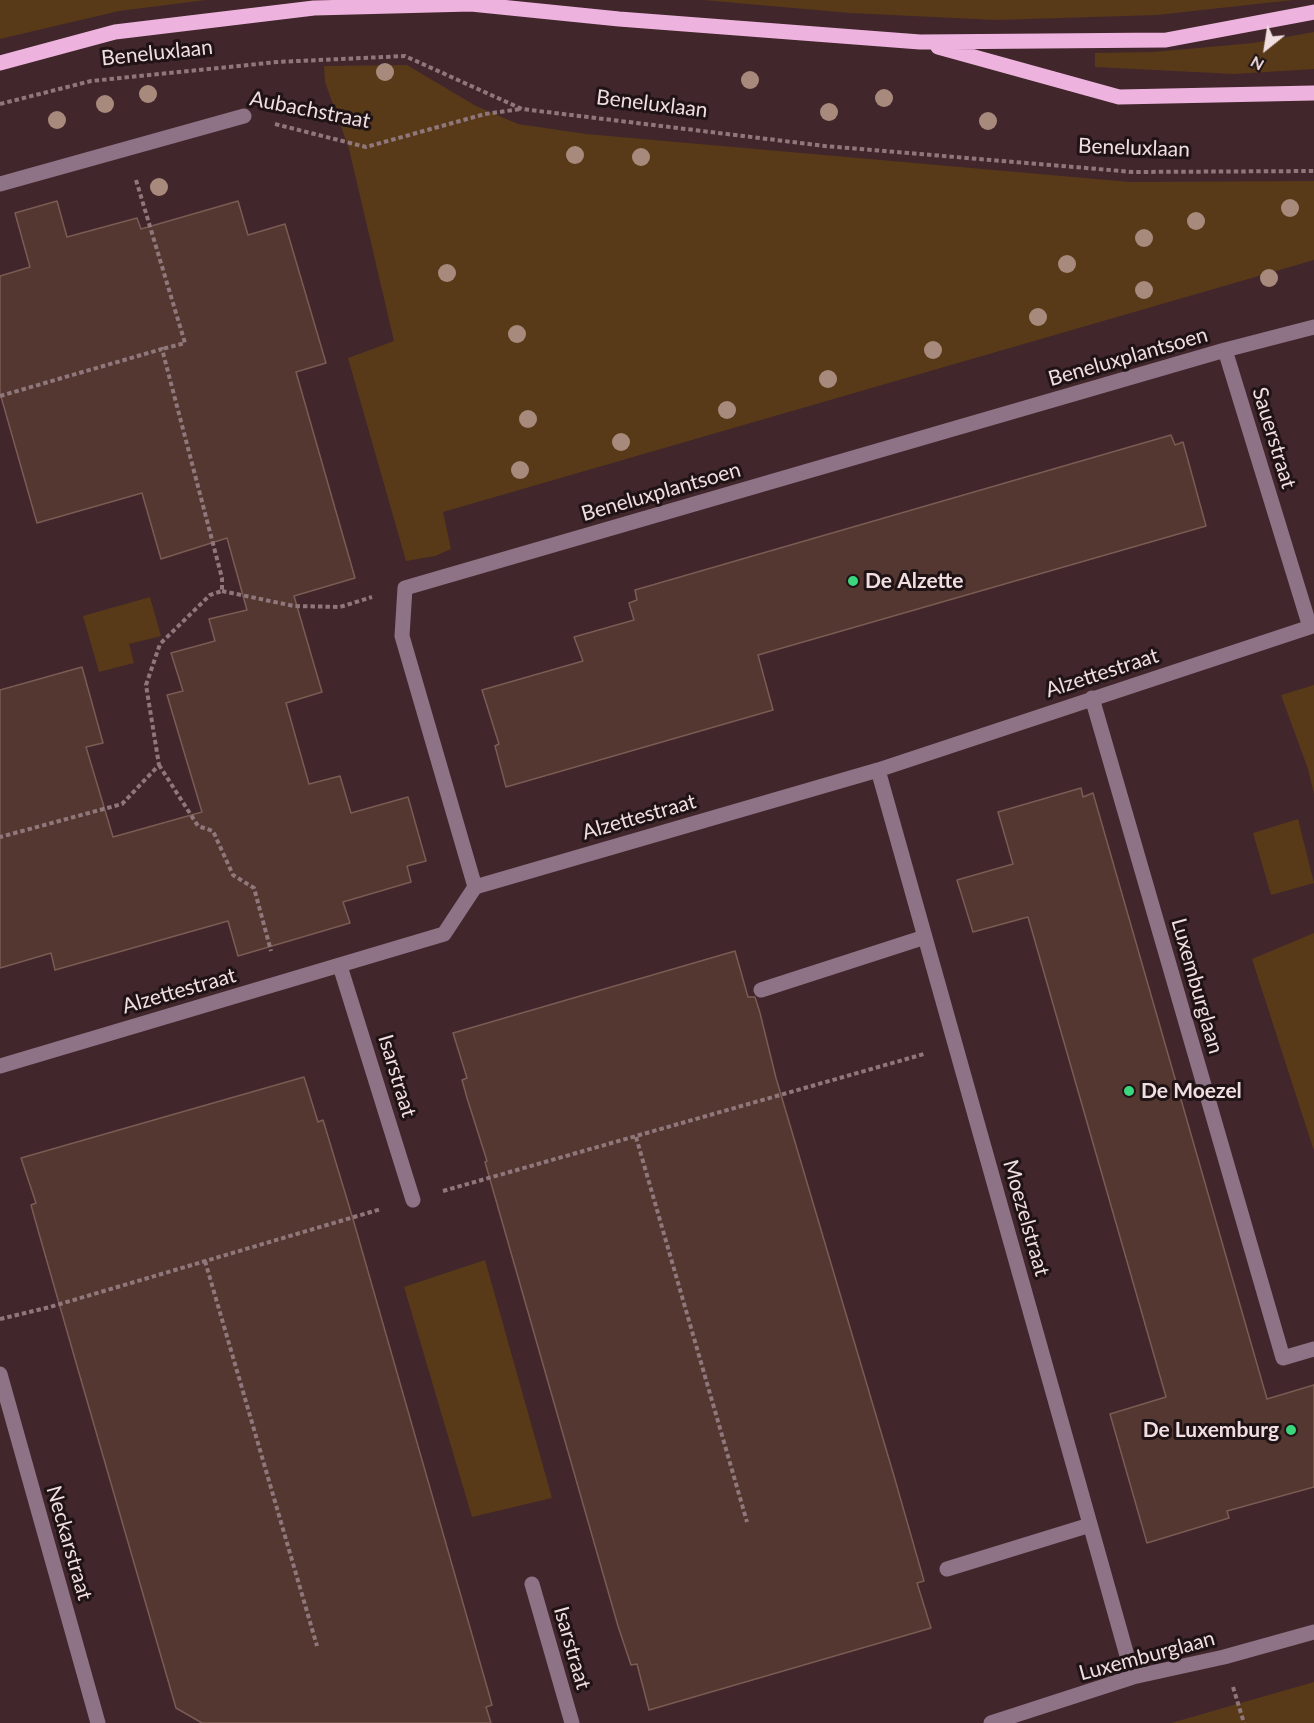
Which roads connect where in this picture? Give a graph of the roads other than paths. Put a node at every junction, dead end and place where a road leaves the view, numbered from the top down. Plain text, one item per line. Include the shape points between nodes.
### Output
1 (1314, 12) edge
2 (920, 42) junction
3 (0, 63) edge
4 (1314, 93) edge
5 (244, 116) road end
6 (0, 184) edge
7 (1314, 327) edge
8 (1225, 350) junction
9 (1310, 627) joint
10 (1092, 698) junction
11 (878, 770) junction
12 (475, 887) junction
13 (925, 937) junction
14 (340, 966) junction
15 (761, 990) dead end
16 (0, 1066) edge
17 (413, 1200) road end
18 (1314, 1349) edge
19 (0, 1374) edge
20 (1090, 1525) junction
21 (947, 1569) dead end
22 (532, 1584) dead end
23 (1314, 1632) edge
24 (1132, 1677) junction
25 (98, 1723) edge
26 (572, 1723) edge
27 (991, 1723) edge

1 - 2 main road, Beneluxlaan via 1166,40
2 - 3 main road, Beneluxlaan via 471,4 314,8 115,32
2 - 4 main road, Beneluxlaan via 1119,97
5 - 6 street, Aubachstraat
7 - 8 street
8 - 9 street, Sauerstraat
8 - 12 street, Beneluxplantsoen via 405,588 402,636
9 - 10 street, Alzettestraat
10 - 11 street, Alzettestraat
10 - 18 street, Luxemburglaan via 1283,1358
11 - 12 street, Alzettestraat
11 - 13 street, Moezelstraat
12 - 14 street, Alzettestraat via 444,934
13 - 15 street
13 - 20 street, Moezelstraat
14 - 16 street, Alzettestraat
14 - 17 street, Isarstraat
19 - 25 street, Neckarstraat
20 - 21 street
20 - 24 street, Moezelstraat
22 - 26 street, Isarstraat
23 - 24 street, Luxemburglaan
24 - 27 street, Luxemburglaan

